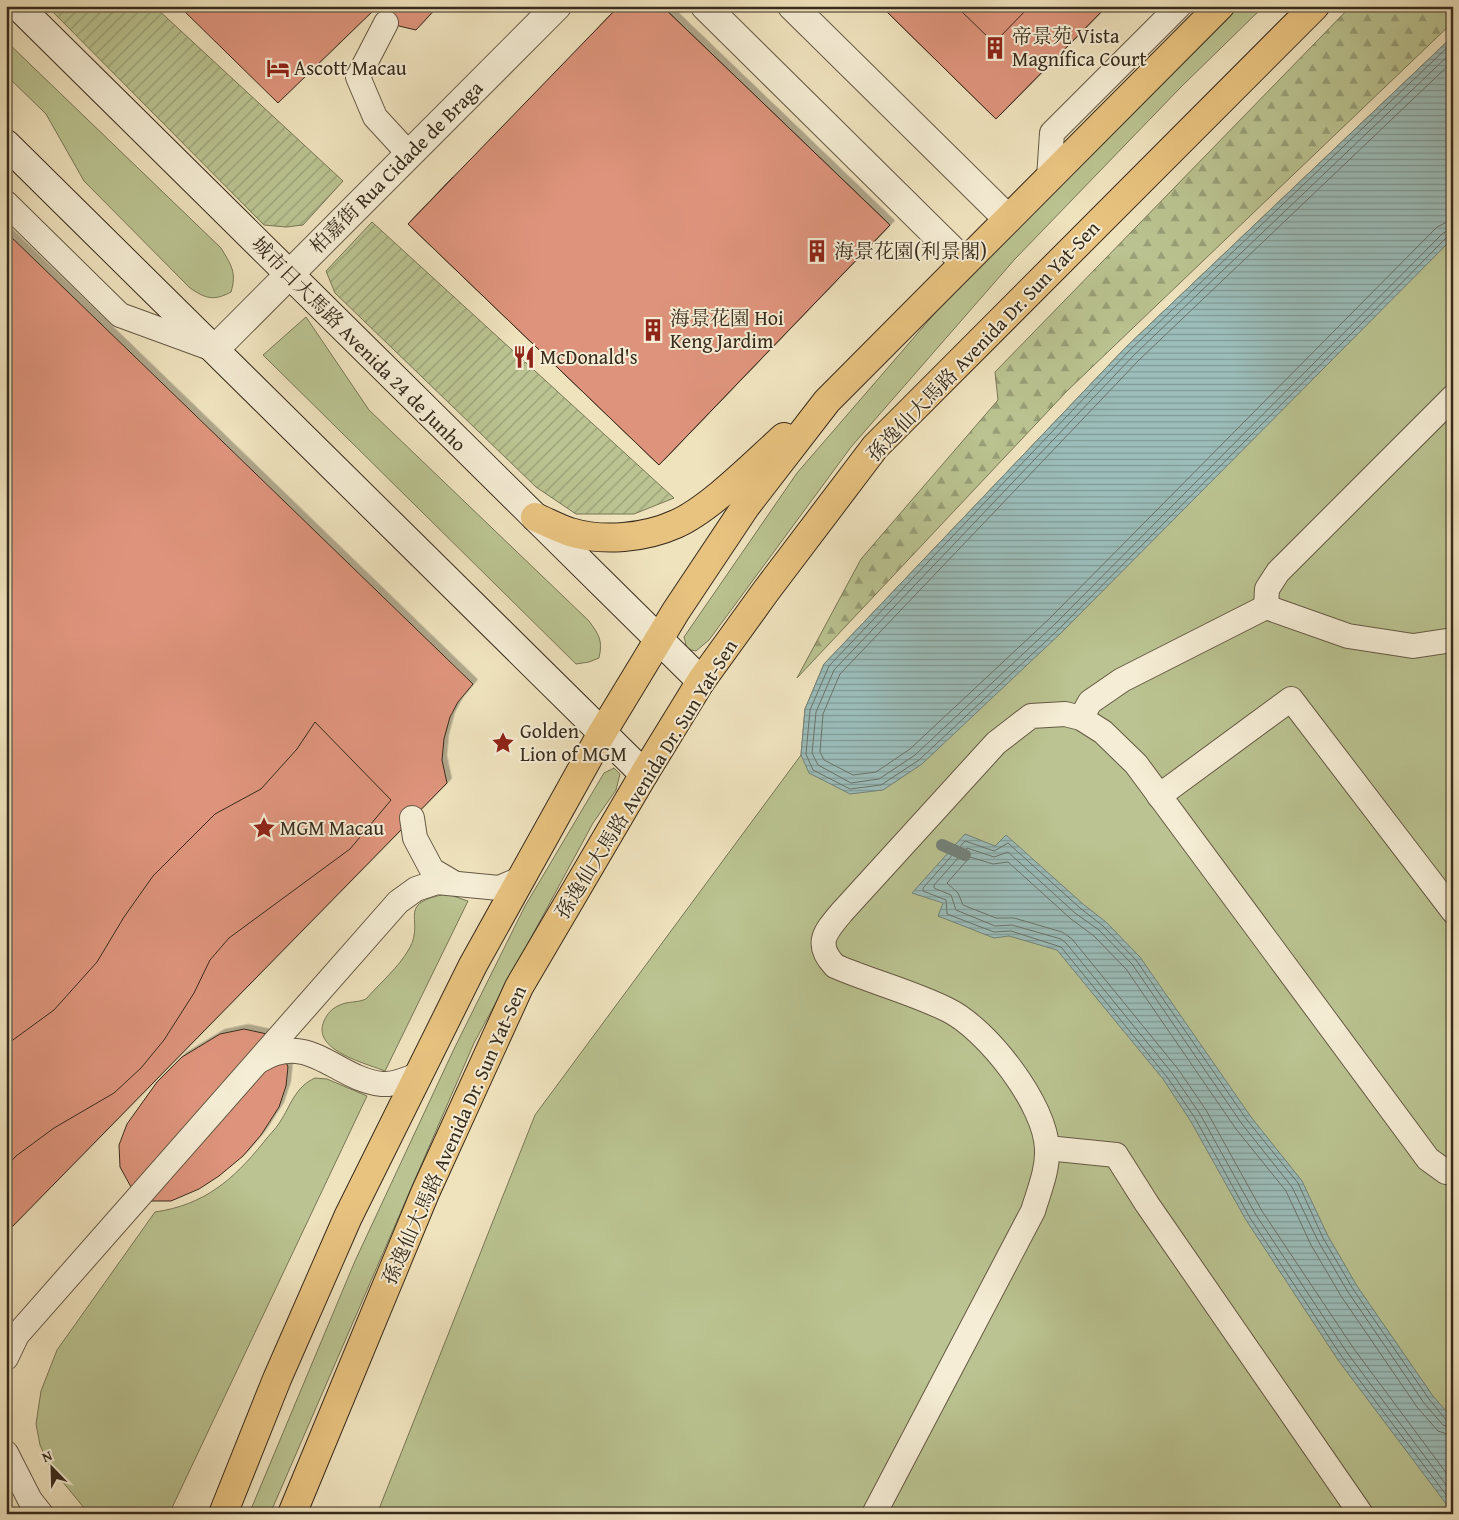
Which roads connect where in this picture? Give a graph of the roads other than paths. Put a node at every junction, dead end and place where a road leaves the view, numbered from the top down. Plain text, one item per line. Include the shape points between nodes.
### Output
1 (18, 6) edge
2 (557, 6) edge
3 (705, 6) edge
4 (792, 6) edge
5 (1179, 6) edge
6 (1220, 6) edge
7 (1315, 6) edge
8 (386, 23) dead end
9 (6, 144) edge
10 (409, 154) junction
11 (1049, 178) junction
12 (6, 202) edge
13 (1008, 219) junction
14 (964, 262) junction
15 (289, 275) junction
16 (215, 349) junction
17 (1453, 398) edge
18 (827, 401) junction
19 (535, 517) junction
20 (1266, 607) junction
21 (658, 639) junction
22 (1453, 640) edge
23 (701, 681) junction
24 (1082, 718) junction
25 (602, 732) junction
26 (644, 774) junction
27 (1159, 796) junction
28 (412, 818) dead end
29 (520, 879) junction
30 (454, 883) junction
31 (1453, 911) edge
32 (256, 1064) junction
33 (419, 1074) junction
34 (1047, 1148) junction
35 (1453, 1171) edge
36 (6, 1358) edge
37 (6, 1453) edge
38 (41, 1514) edge
39 (223, 1514) edge
40 (292, 1514) edge
41 (874, 1514) edge
42 (1361, 1514) edge

1 - 15 main road, 城市日大馬路 Avenida 24 de Junho
2 - 10 main road, 柏嘉街 Rua Cidade de Braga
3 - 14 main road
4 - 13 main road
5 - 11 lane via 1052,133
6 - 11 main road
7 - 23 main road, 孫逸仙大馬路 Avenida Dr. Sun Yat-Sen via 875,447
8 - 10 lane via 358,77 375,117
9 - 16 main road
10 - 15 main road, 柏嘉街 Rua Cidade de Braga
11 - 13 main road
12 - 16 lane via 120,315
13 - 14 main road
14 - 18 main road
15 - 16 main road, 柏嘉街 Rua Cidade de Braga
15 - 19 main road, 城市日大馬路 Avenida 24 de Junho
16 - 25 main road
17 - 20 lane via 1278,572 1267,589
18 - 19 main road via 701,509 676,524 644,534 611,537 571,532
18 - 21 main road via 746,506
19 - 21 main road, 城市日大馬路 Avenida 24 de Junho
20 - 22 lane via 1348,636 1413,646
20 - 24 lane via 1122,680 1090,702
21 - 23 main road, 城市日大馬路 Avenida 24 de Junho
21 - 25 main road
23 - 26 main road, 孫逸仙大馬路 Avenida Dr. Sun Yat-Sen
24 - 27 lane via 1103,732 1136,764
24 - 34 lane via 1065,714 1031,716 996,743 842,912 822,942 826,957 834,966 949,1010 999,1050 1035,1109
25 - 26 main road
25 - 29 main road
26 - 40 main road, 孫逸仙大馬路 Avenida Dr. Sun Yat-Sen via 519,987 425,1192
27 - 31 lane via 1291,699
27 - 35 lane via 1428,1160 1446,1172
28 - 30 lane via 414,838 432,870
29 - 30 lane via 499,888
29 - 33 main road
30 - 32 lane via 437,882 398,902
32 - 33 lane via 275,1052 302,1051 382,1084
32 - 36 lane via 17,1336
33 - 39 main road via 348,1217 277,1379
34 - 41 lane via 1045,1172 1033,1211
34 - 42 lane via 1116,1155
37 - 38 lane via 30,1500

